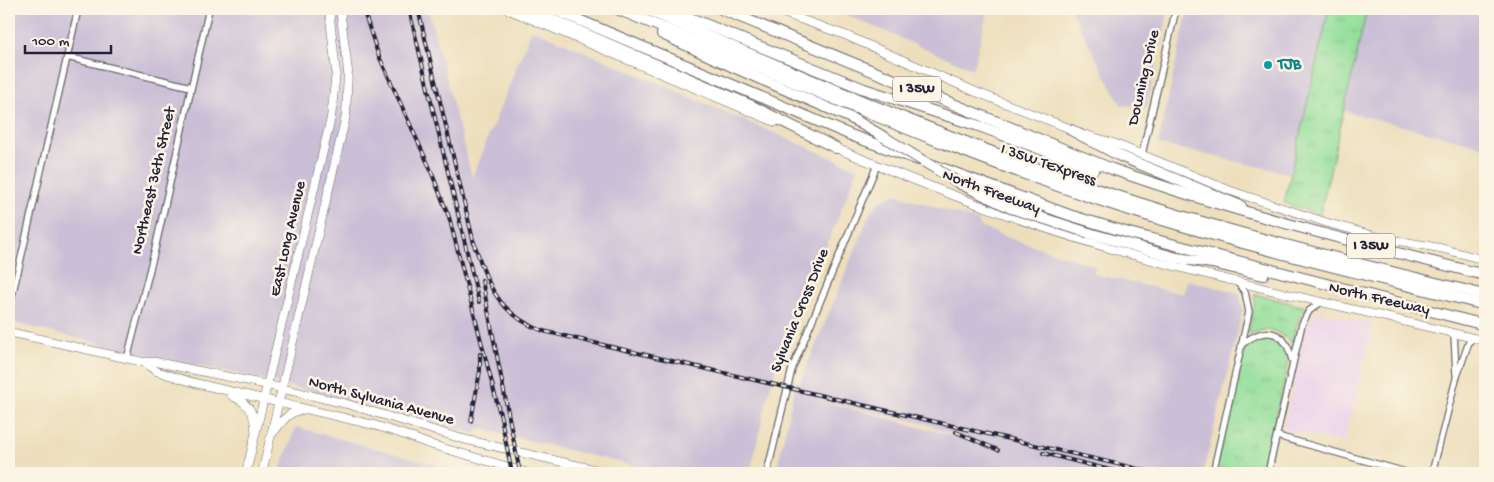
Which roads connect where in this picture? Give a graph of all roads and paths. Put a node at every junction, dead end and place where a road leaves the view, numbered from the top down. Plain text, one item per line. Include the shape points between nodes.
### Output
1 (78, 9) edge
2 (209, 9) edge
3 (328, 9) edge
4 (340, 9) edge
5 (507, 9) edge
6 (528, 9) edge
7 (553, 9) edge
8 (609, 9) edge
9 (617, 9) edge
10 (645, 9) edge
11 (668, 9) edge
12 (721, 9) edge
13 (772, 9) edge
14 (1176, 9) edge
15 (67, 57) junction
16 (190, 87) junction
17 (1071, 130) junction
18 (836, 148) junction
19 (1142, 154) junction
20 (877, 165) junction
21 (1112, 169) junction
22 (1256, 216) junction
23 (307, 221) junction
24 (321, 225) junction
25 (1485, 260) edge
26 (1485, 274) edge
27 (1238, 283) junction
28 (1348, 290) junction
29 (1485, 295) edge
30 (1321, 302) junction
31 (1485, 305) edge
32 (9, 307) edge
33 (1485, 325) edge
34 (9, 332) edge
35 (1454, 333) junction
36 (1472, 338) junction
37 (1485, 341) edge
38 (1242, 345) junction
39 (127, 359) junction
40 (143, 362) junction
41 (1293, 365) junction
42 (198, 370) junction
43 (1456, 379) junction
44 (198, 384) junction
45 (268, 385) junction
46 (282, 390) junction
47 (264, 400) junction
48 (279, 403) junction
49 (308, 410) junction
50 (431, 429) junction
51 (271, 436) junction
52 (1277, 436) junction
53 (254, 442) junction
54 (429, 444) junction
55 (246, 473) edge
56 (262, 473) edge
57 (530, 473) edge
58 (610, 473) edge
59 (767, 473) edge
60 (1213, 473) edge
61 (1268, 473) edge
62 (1409, 473) edge
63 (1432, 473) edge

1 - 15 street
2 - 16 street, Northeast 36th Street
3 - 23 main road, East Long Avenue via 336,72 333,107
4 - 24 main road, East Long Avenue via 348,71 346,116
5 - 18 main road, North Freeway
6 - 18 highway via 750,105
7 - 28 highway, North Freeway via 897,154 1069,215
8 - 28 highway, bridge via 851,118 959,183 1011,208 1177,258 1342,294
9 - 31 highway, I 35W TEXpress via 964,152 1111,204 1265,250
10 - 29 highway, I 35W TEXpress via 958,140 1078,183 1231,231
11 - 21 highway via 864,90 979,126 1100,171
12 - 21 highway, I 35W
13 - 17 main road via 844,35
14 - 19 street, Downing Drive
15 - 16 street
15 - 32 street
16 - 39 street, Northeast 36th Street
17 - 19 main road
17 - 22 highway via 1120,156 1246,208
18 - 20 main road, North Freeway
19 - 25 main road via 1232,191 1328,223
20 - 27 main road, North Freeway via 1048,230
20 - 59 street, Sylvania Cross Drive via 792,369
21 - 22 highway, I 35W
22 - 26 highway, I 35W
23 - 24 main road
23 - 45 main road, East Long Avenue
24 - 46 main road, East Long Avenue
27 - 30 main road, North Freeway
27 - 38 street via 1245,292 1249,312
28 - 33 highway, North Freeway
30 - 35 main road, North Freeway
30 - 41 street via 1304,317
34 - 39 main road, North Sylvania Avenue
35 - 36 main road, North Freeway
35 - 43 street
36 - 37 main road, North Freeway
36 - 43 street
38 - 41 street via 1255,335 1272,334 1287,343
38 - 60 street
39 - 40 main road, North Sylvania Avenue
40 - 42 main road, North Sylvania Avenue
40 - 44 main road, North Sylvania Avenue via 156,371
41 - 52 street
42 - 44 main road
42 - 45 main road, North Sylvania Avenue
43 - 63 street
44 - 47 main road, North Sylvania Avenue
44 - 53 main road via 246,404 254,418
45 - 46 main road, North Sylvania Avenue
45 - 47 main road, East Long Avenue
46 - 48 main road, East Long Avenue
46 - 50 main road, North Sylvania Avenue via 347,404
47 - 48 main road, North Sylvania Avenue
47 - 53 main road, East Long Avenue
48 - 49 main road, North Sylvania Avenue
48 - 51 main road, East Long Avenue
49 - 51 main road via 287,416
49 - 54 main road, North Sylvania Avenue via 374,425
50 - 54 main road
50 - 58 main road, North Sylvania Avenue
51 - 56 main road, East Long Avenue
52 - 61 street
52 - 62 street
53 - 55 main road, East Long Avenue
54 - 57 main road, North Sylvania Avenue

